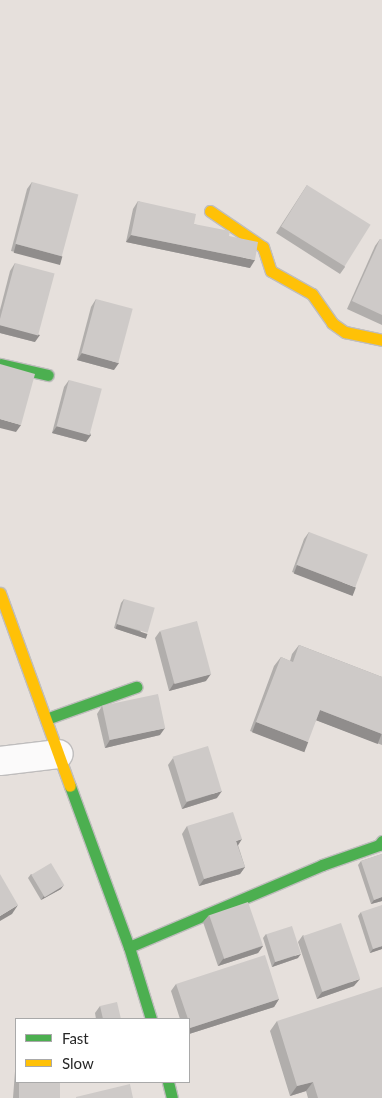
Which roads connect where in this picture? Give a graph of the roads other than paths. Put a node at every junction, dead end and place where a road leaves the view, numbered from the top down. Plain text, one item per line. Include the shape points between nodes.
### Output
1 (210, 211) dead end
2 (382, 340) edge
3 (0, 364) edge
4 (48, 375) dead end
5 (0, 593) edge
6 (136, 687) dead end
7 (46, 719) junction
8 (59, 754) junction
9 (0, 761) edge
10 (382, 841) edge
11 (129, 947) junction
12 (150, 1018) edge
13 (168, 1083) edge
14 (172, 1098) edge

1 - 2 street via 262,247 271,271 278,278 312,294 332,323 345,332
3 - 4 street
5 - 7 street
6 - 7 street
7 - 8 street
8 - 9 street
8 - 11 street
10 - 11 street via 379,845 322,865
11 - 12 street
13 - 14 street

